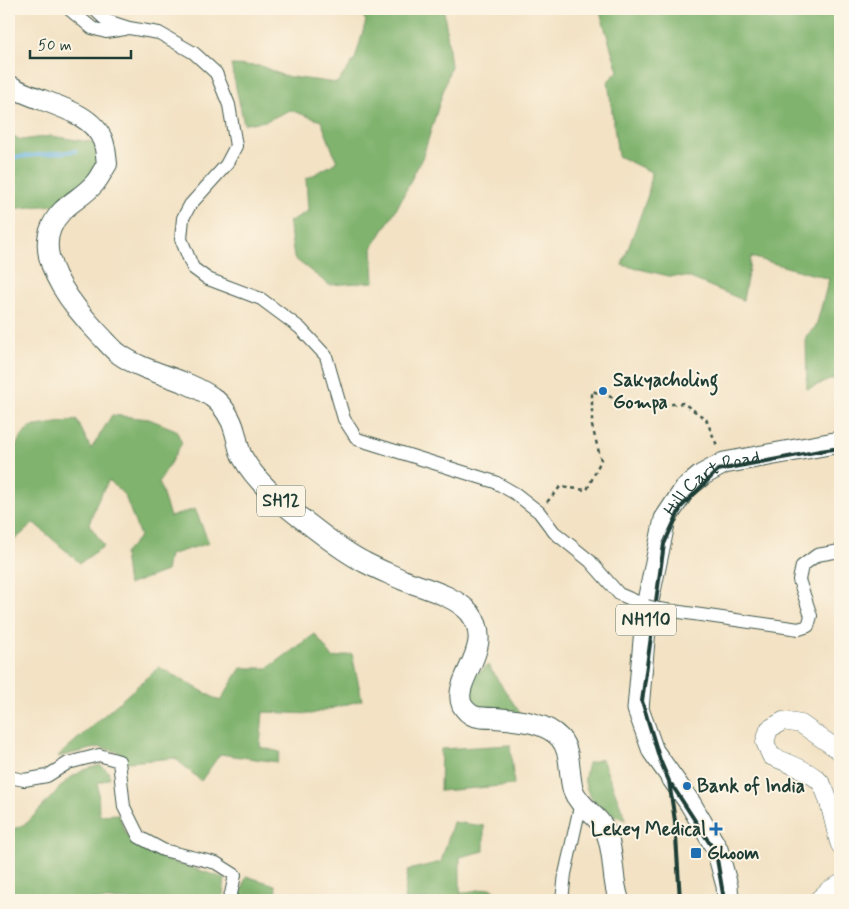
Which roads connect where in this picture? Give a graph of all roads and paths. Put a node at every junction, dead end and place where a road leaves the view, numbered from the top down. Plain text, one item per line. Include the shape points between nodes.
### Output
1 (69, 9) edge
2 (94, 9) edge
3 (130, 28) junction
4 (9, 86) edge
5 (840, 442) edge
6 (724, 463) junction
7 (539, 512) junction
8 (840, 551) edge
9 (653, 608) junction
10 (840, 751) edge
11 (9, 777) edge
12 (581, 802) junction
13 (840, 845) edge
14 (840, 884) edge
15 (228, 900) edge
16 (562, 900) edge
17 (619, 900) edge
18 (728, 900) edge
19 (818, 900) edge

1 - 3 street via 92,28 106,32
2 - 3 street via 107,22
3 - 7 street via 159,33 194,53 216,73 229,105 236,146 226,165 190,205 183,218 181,238 193,268 208,279 261,299 300,328 326,356 344,419 357,439 496,482
4 - 12 main road, SH12 via 86,120 103,141 107,164 103,171 95,184 58,215 49,231 48,256 61,288 118,353 213,398 226,412 241,455 251,471 299,517 362,561 449,597 470,612 478,629 478,641 461,703 475,717 520,720 548,729 561,740 568,754 574,792
5 - 6 highway, Hill Cart Road / NH110
6 - 7 path via 706,419 683,403 643,407 592,391 592,426 602,460 587,490 560,487
6 - 9 highway, Hill Cart Road / NH110 via 685,489 665,519
7 - 9 street via 554,532 590,561 619,594
8 - 9 street via 817,555 802,566 799,580 811,616 808,626 799,628
9 - 18 highway, Hill Cart Road / NH110 via 638,709 654,752 717,849
10 - 13 main road via 802,724 783,721 769,729 766,742 771,756 801,769 820,782
11 - 15 street via 24,780 47,776 68,763 99,755 119,761 124,807 139,837 163,850 216,863 235,875
12 - 16 street
12 - 17 main road, SH12 via 606,830
14 - 19 main road

